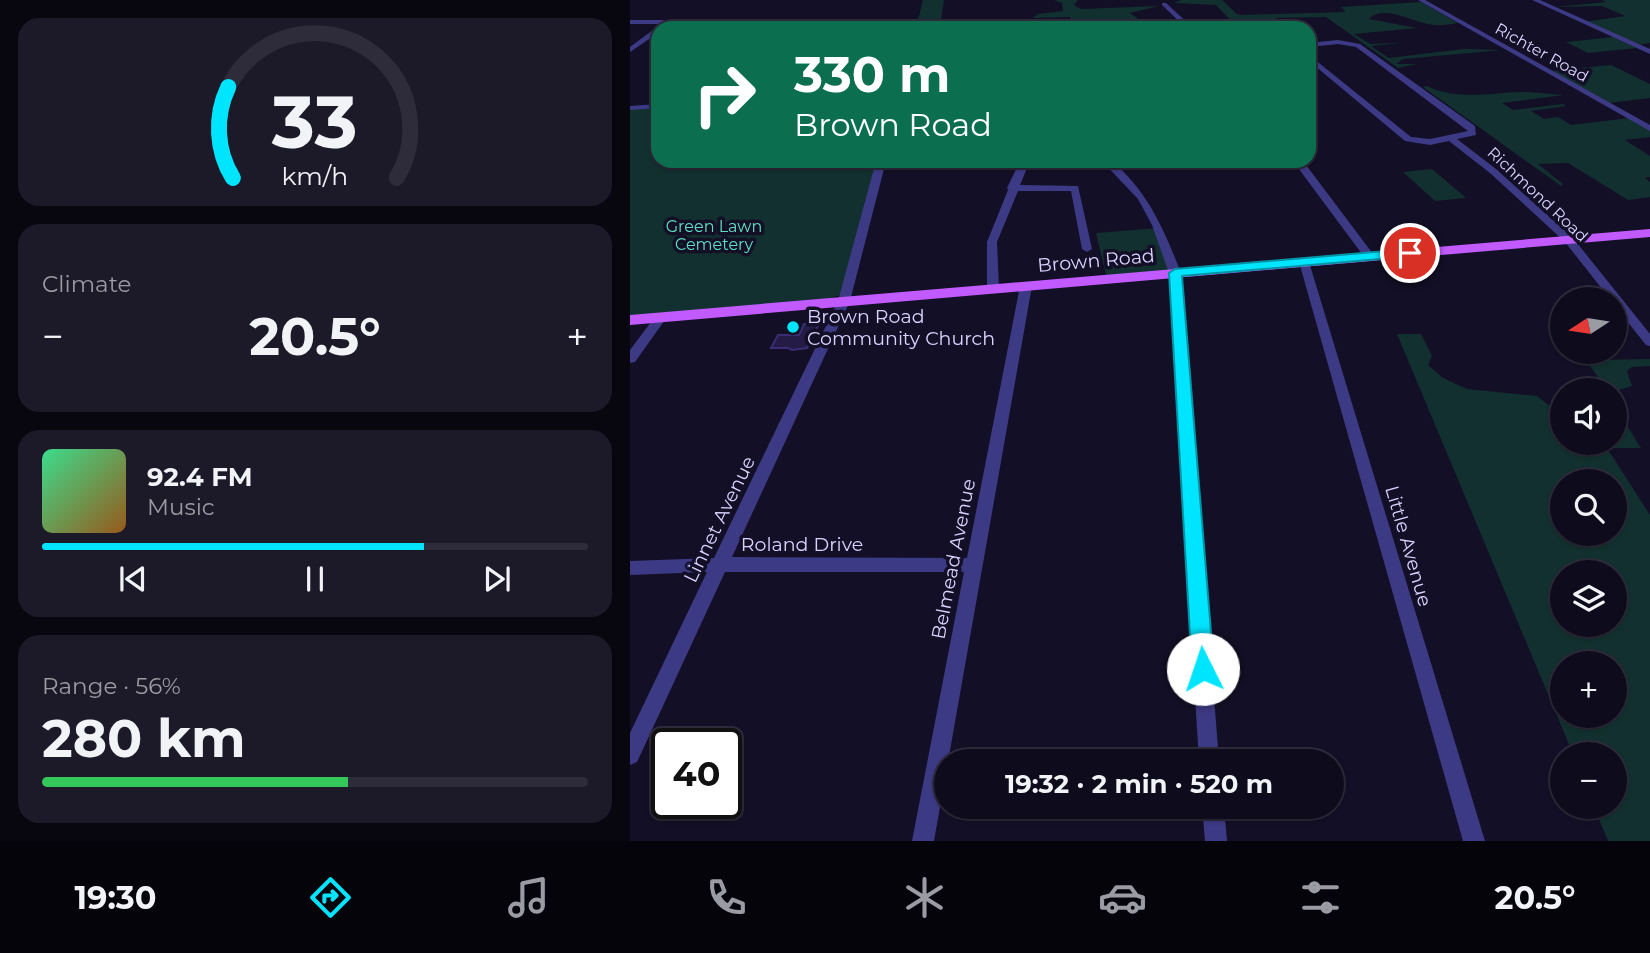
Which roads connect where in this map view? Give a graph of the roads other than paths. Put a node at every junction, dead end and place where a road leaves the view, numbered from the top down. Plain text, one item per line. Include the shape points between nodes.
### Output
1 (1421, 0) edge
2 (1535, 0) edge
3 (1164, 4) dead end
4 (1183, 21) edge
5 (630, 22) edge
6 (651, 22) edge
7 (651, 35) edge
8 (1316, 44) edge
9 (630, 50) edge
10 (1650, 52) edge
11 (1316, 63) edge
12 (651, 106) edge
13 (630, 108) edge
14 (1650, 128) edge
15 (1452, 139) junction
16 (879, 168) edge
17 (1022, 168) edge
18 (1116, 168) edge
19 (1303, 168) edge
20 (1012, 188) junction
21 (1650, 233) edge
22 (1569, 240) junction
23 (1087, 249) dead end
24 (1369, 256) junction
25 (1304, 262) junction
26 (1175, 273) junction
27 (1027, 286) junction
28 (993, 289) junction
29 (844, 301) junction
30 (661, 317) junction
31 (630, 320) edge
32 (1650, 342) edge
33 (630, 359) edge
34 (720, 565) junction
35 (973, 565) junction
36 (630, 568) edge
37 (1208, 749) edge
38 (630, 755) edge
39 (1214, 819) edge
40 (923, 841) edge
41 (1216, 841) edge
42 (1474, 841) edge

1 - 14 street, Richter Road
2 - 10 street
3 - 4 street
5 - 6 street
7 - 9 street
8 - 15 street via 1351,42 1363,48 1472,128 1471,135
11 - 15 street via 1408,139
12 - 13 street
15 - 22 street, Richmond Road
16 - 29 street, Linnet Avenue
17 - 20 street
18 - 26 street via 1154,214
19 - 24 street
20 - 23 street via 1075,188
20 - 28 street via 992,242
21 - 22 main road, Brown Road
22 - 24 main road, Brown Road
22 - 32 street, Richmond Road
24 - 25 main road, Brown Road
25 - 26 main road, Brown Road
25 - 42 street, Little Avenue
26 - 27 main road, Brown Road
26 - 37 street
27 - 28 main road, Brown Road
27 - 35 street, Belmead Avenue
28 - 29 main road, Brown Road
29 - 30 main road, Brown Road
29 - 34 street, Linnet Avenue
30 - 31 main road, Brown Road
30 - 33 street
34 - 35 street, Roland Drive
34 - 36 street, Roland Drive
34 - 38 street, Linnet Avenue
35 - 40 street, Belmead Avenue
39 - 41 street

